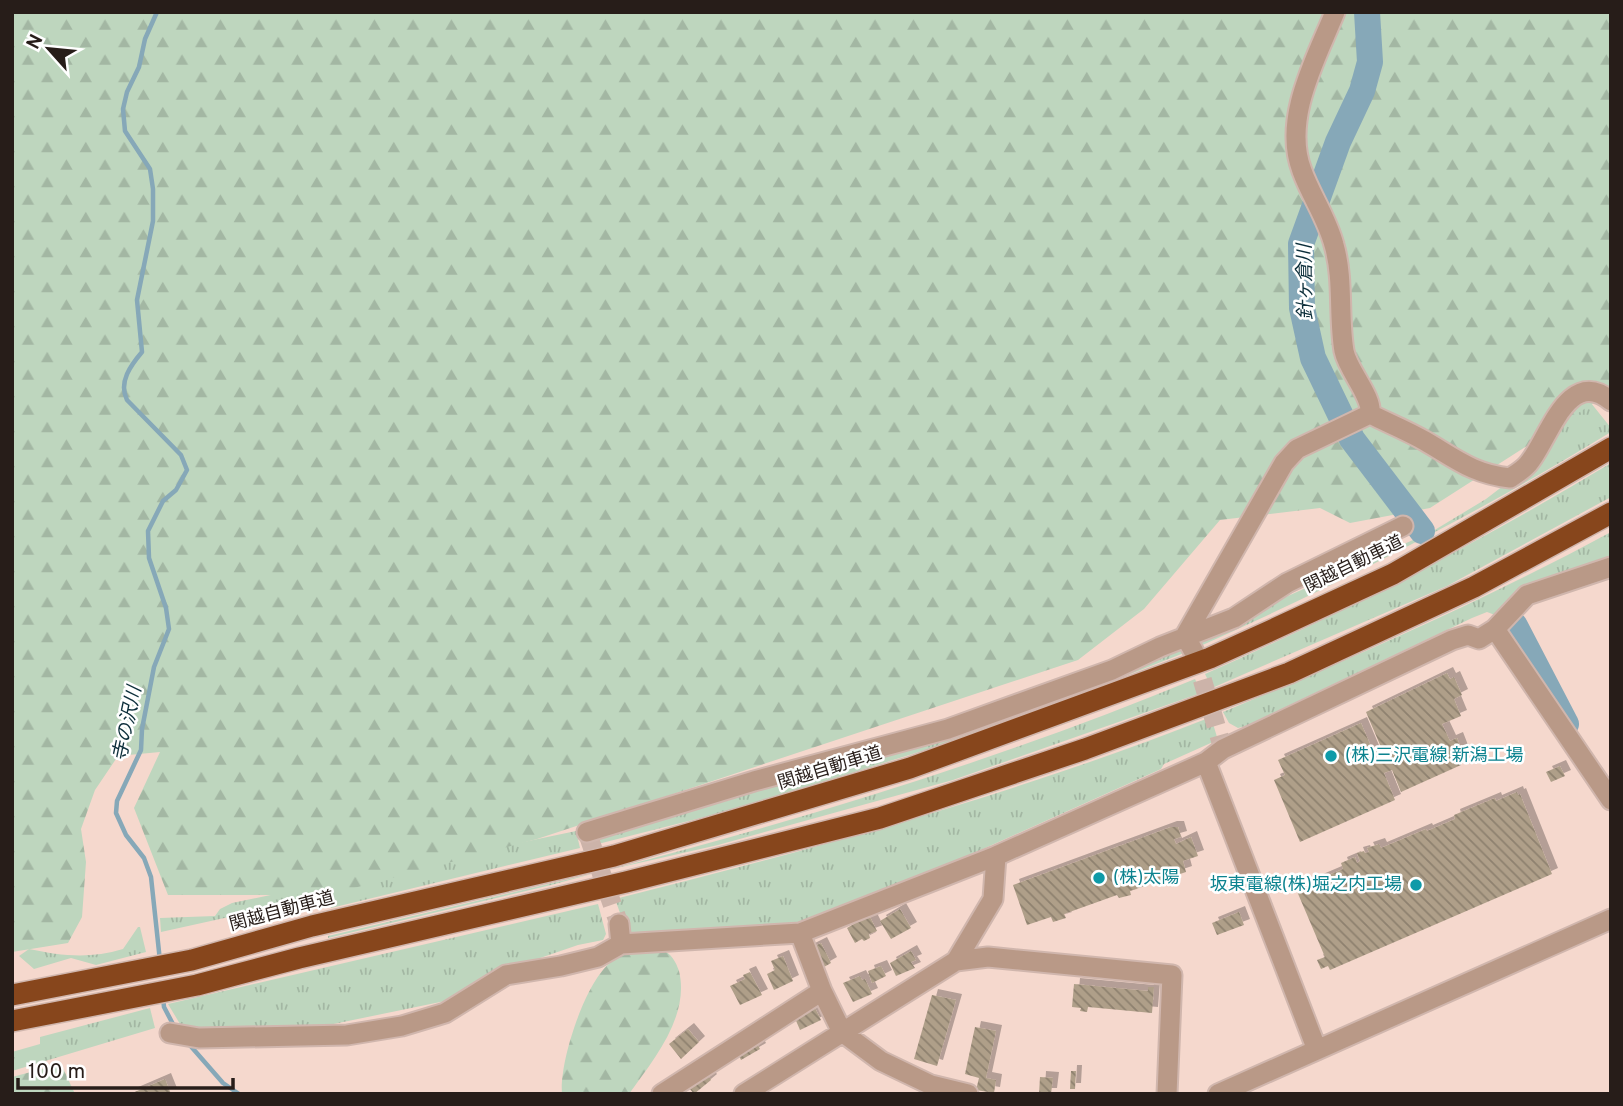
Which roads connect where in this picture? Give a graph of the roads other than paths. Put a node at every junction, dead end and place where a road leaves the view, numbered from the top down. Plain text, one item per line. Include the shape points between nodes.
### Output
1 (1335, 12) edge
2 (1611, 401) edge
3 (1370, 414) junction
4 (1611, 448) edge
5 (1611, 513) edge
6 (1403, 526) dead end
7 (1611, 567) edge
8 (1495, 629) junction
9 (1189, 644) junction
10 (1206, 762) junction
11 (1611, 800) edge
12 (587, 832) dead end
13 (996, 856) junction
14 (1611, 919) edge
15 (619, 924) tunnel mouth
16 (800, 933) junction
17 (621, 944) junction
18 (956, 961) junction
19 (822, 992) junction
20 (12, 995) edge
21 (12, 1021) edge
22 (842, 1032) junction
23 (179, 1035) dead end
24 (1317, 1050) junction
25 (662, 1094) edge
26 (744, 1094) edge
27 (968, 1094) edge
28 (1167, 1094) edge
29 (1218, 1094) edge

1 - 3 street via 1306,83 1297,149 1301,170 1334,246 1344,352 1371,407
2 - 3 street via 1604,395 1578,394 1560,409 1528,465 1510,478 1489,476 1458,462
3 - 9 street via 1297,449 1284,463
4 - 20 highway, 関越自動車道 via 1392,574 1210,658 910,768 614,856 313,926 192,960
5 - 21 highway via 1474,587 1289,673 880,818 197,985
6 - 9 street via 1287,583
7 - 8 street via 1527,595
8 - 10 street via 1479,639 1468,635 1452,640 1223,749
8 - 11 street
9 - 12 street via 948,729
10 - 13 street
10 - 24 street
13 - 16 street
13 - 18 street via 993,899
14 - 24 street
15 - 17 street
16 - 17 street
16 - 19 street
17 - 23 street via 597,957 561,967 506,975 445,1013 402,1026 347,1035
18 - 22 street
18 - 28 street via 988,957 1172,975
19 - 22 street
19 - 25 street
22 - 26 street
22 - 27 street via 881,1061 931,1085
24 - 29 street

